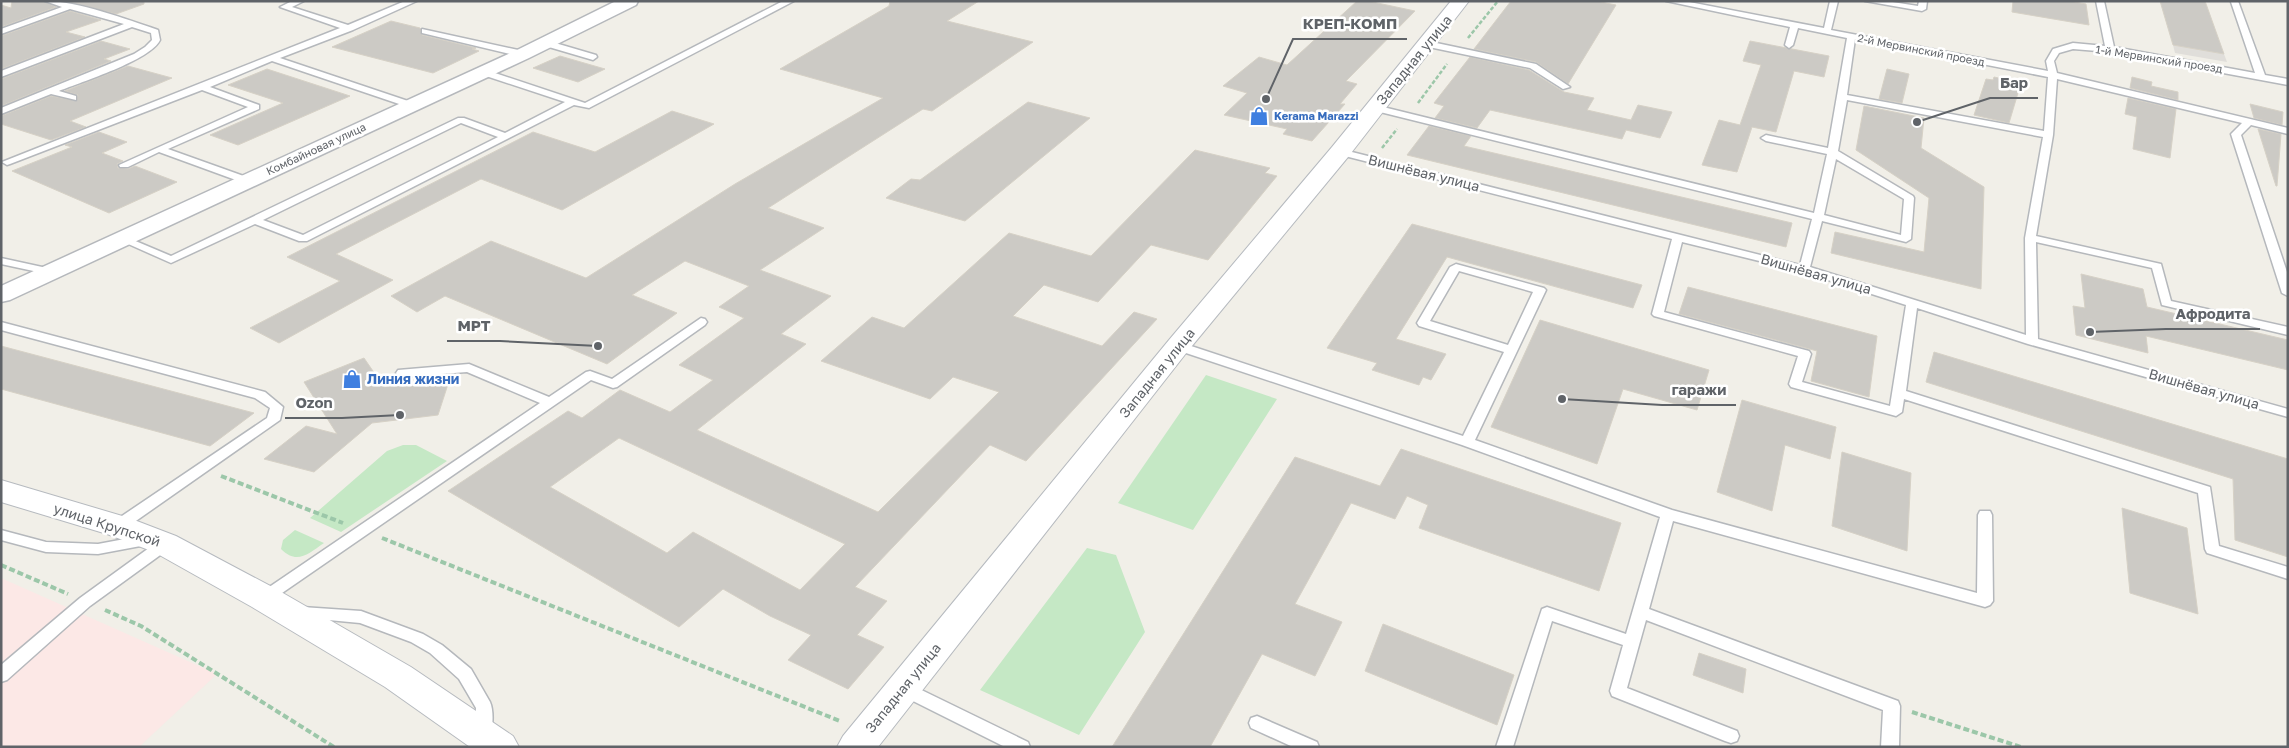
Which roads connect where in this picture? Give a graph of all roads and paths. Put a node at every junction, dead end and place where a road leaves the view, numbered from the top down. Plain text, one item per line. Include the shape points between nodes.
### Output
1 (48, 1) edge
2 (300, 1) edge
3 (413, 1) edge
4 (630, 1) edge
5 (790, 1) edge
6 (1460, 1) edge
7 (1498, 1) edge
8 (1670, 1) edge
9 (1834, 1) edge
10 (1869, 1) edge
11 (1923, 1) edge
12 (2100, 1) edge
13 (2235, 2) edge
14 (69, 7) junction
15 (132, 24) junction
16 (1795, 25) junction
17 (350, 28) junction
18 (425, 31) dead end
19 (1827, 31) junction
20 (1, 32) edge
21 (1851, 36) junction
22 (545, 43) junction
23 (1427, 44) junction
24 (1790, 46) dead end
25 (1458, 50) junction
26 (2110, 50) junction
27 (523, 54) junction
28 (593, 57) dead end
29 (272, 58) junction
30 (483, 72) junction
31 (1, 74) edge
32 (2053, 76) junction
33 (2261, 77) junction
34 (2288, 82) edge
35 (202, 87) junction
36 (1566, 87) dead end
37 (51, 91) junction
38 (1844, 97) junction
39 (73, 98) dead end
40 (573, 102) junction
41 (411, 105) junction
42 (1375, 108) junction
43 (1, 111) edge
44 (1408, 116) junction
45 (2249, 122) junction
46 (2288, 131) edge
47 (2048, 135) junction
48 (505, 136) junction
49 (1766, 138) dead end
50 (159, 149) junction
51 (1340, 152) junction
52 (1832, 152) junction
53 (1372, 160) junction
54 (7, 162) dead end
55 (124, 165) dead end
56 (248, 181) junction
57 (1818, 218) junction
58 (255, 220) junction
59 (1678, 237) junction
60 (2030, 238) junction
61 (122, 239) junction
62 (1, 261) edge
63 (1804, 269) junction
64 (52, 272) junction
65 (2288, 293) edge
66 (1, 295) edge
67 (1912, 303) junction
68 (701, 322) dead end
69 (1, 326) edge
70 (2288, 331) edge
71 (2032, 340) junction
72 (1178, 346) junction
73 (1511, 350) junction
74 (402, 373) dead end
75 (1899, 393) junction
76 (548, 402) junction
77 (2288, 412) edge
78 (1467, 442) junction
79 (202, 469) junction
80 (1, 491) edge
81 (1668, 514) junction
82 (1985, 514) dead end
83 (118, 526) junction
84 (362, 530) junction
85 (1, 535) edge
86 (158, 541) junction
87 (1, 565) edge
88 (2288, 573) edge
89 (86, 602) junction
90 (275, 605) junction
91 (1641, 612) junction
92 (1632, 642) junction
93 (1, 674) edge
94 (903, 688) junction
95 (1892, 706) junction
96 (1257, 723) dead end
97 (1731, 736) dead end
98 (862, 739) edge
99 (492, 741) edge
100 (334, 747) edge
101 (1022, 747) edge
102 (1311, 747) edge
103 (1504, 747) edge
104 (1890, 747) edge
105 (2021, 747) edge

1 - 14 lane
2 - 17 lane via 284,7
3 - 17 lane
4 - 22 street, Комбайновая улица
5 - 40 lane via 586,106
6 - 23 street, Западная улица
7 - 25 path
8 - 16 lane, 2-й Мервинский проезд
9 - 19 lane
10 - 11 lane via 1922,9
12 - 26 lane
13 - 33 lane
14 - 15 lane
14 - 20 lane
15 - 31 lane
15 - 37 lane via 155,32 154,46
16 - 19 lane, 2-й Мервинский проезд
16 - 24 lane
17 - 29 lane
18 - 27 lane
19 - 21 lane, 2-й Мервинский проезд
21 - 32 lane, 2-й Мервинский проезд
21 - 38 lane
22 - 27 street, Комбайновая улица
22 - 28 lane
23 - 25 lane
23 - 42 street, Западная улица
25 - 36 lane via 1533,66
25 - 44 path
26 - 32 lane, 1-й Мервинский проезд via 2073,46 2056,51 2050,61
26 - 33 lane, 1-й Мервинский проезд
27 - 30 street, Комбайновая улица
29 - 35 lane
29 - 41 lane
30 - 40 lane
30 - 41 street, Комбайновая улица
32 - 45 lane, 2-й Мервинский проезд
32 - 47 lane, 1-й Мервинский проезд
33 - 34 lane, 1-й Мервинский проезд
35 - 50 lane via 256,107
35 - 54 lane
37 - 39 lane
37 - 43 lane
38 - 47 lane
38 - 52 lane
40 - 48 lane
41 - 56 street, Комбайновая улица
42 - 44 lane
42 - 51 street, Западная улица
44 - 53 path
44 - 57 lane
45 - 46 lane, 2-й Мервинский проезд
45 - 65 lane via 2236,134
47 - 60 lane, 1-й Мервинский проезд
48 - 58 lane via 460,120
48 - 58 lane via 303,239
49 - 52 lane
50 - 55 lane
50 - 56 lane
51 - 53 lane, Вишнёвая улица
51 - 72 street, Западная улица
52 - 57 lane
52 - 57 lane via 1909,198 1906,239
53 - 59 lane, Вишнёвая улица
56 - 61 street, Комбайновая улица
57 - 63 lane
58 - 61 lane via 171,260
59 - 63 lane, Вишнёвая улица
59 - 75 lane via 1658,314 1805,354 1795,384 1896,412
60 - 70 lane via 2157,266 2166,303
60 - 71 lane, 1-й Мервинский проезд
61 - 64 street, Комбайновая улица
62 - 64 lane
63 - 67 lane, Вишнёвая улица
64 - 66 street, Комбайновая улица
67 - 71 lane, Вишнёвая улица
67 - 75 lane
68 - 76 lane via 613,384 590,375
69 - 79 lane via 260,394 278,407 272,420
71 - 77 lane, Вишнёвая улица
72 - 78 lane
72 - 94 street, Западная улица
73 - 73 lane via 1540,290 1456,267 1423,323
73 - 78 lane
74 - 76 lane via 468,368
75 - 88 lane via 2205,490 2212,548
76 - 84 lane
78 - 81 lane
79 - 83 lane
79 - 84 path
80 - 83 street, улица Крупской
81 - 82 lane via 1985,601
81 - 91 lane
83 - 86 street, улица Крупской
84 - 90 lane
84 - 98 path
85 - 86 lane via 46,547 98,549
86 - 89 lane
86 - 90 street, улица Крупской
87 - 89 path
89 - 93 lane
89 - 100 path via 141,626
90 - 99 street, улица Крупской via 398,677
91 - 92 lane
91 - 95 lane
92 - 97 lane via 1618,691
92 - 103 lane via 1547,613
94 - 98 street, Западная улица
94 - 101 lane
95 - 104 lane
95 - 105 path
96 - 102 lane

